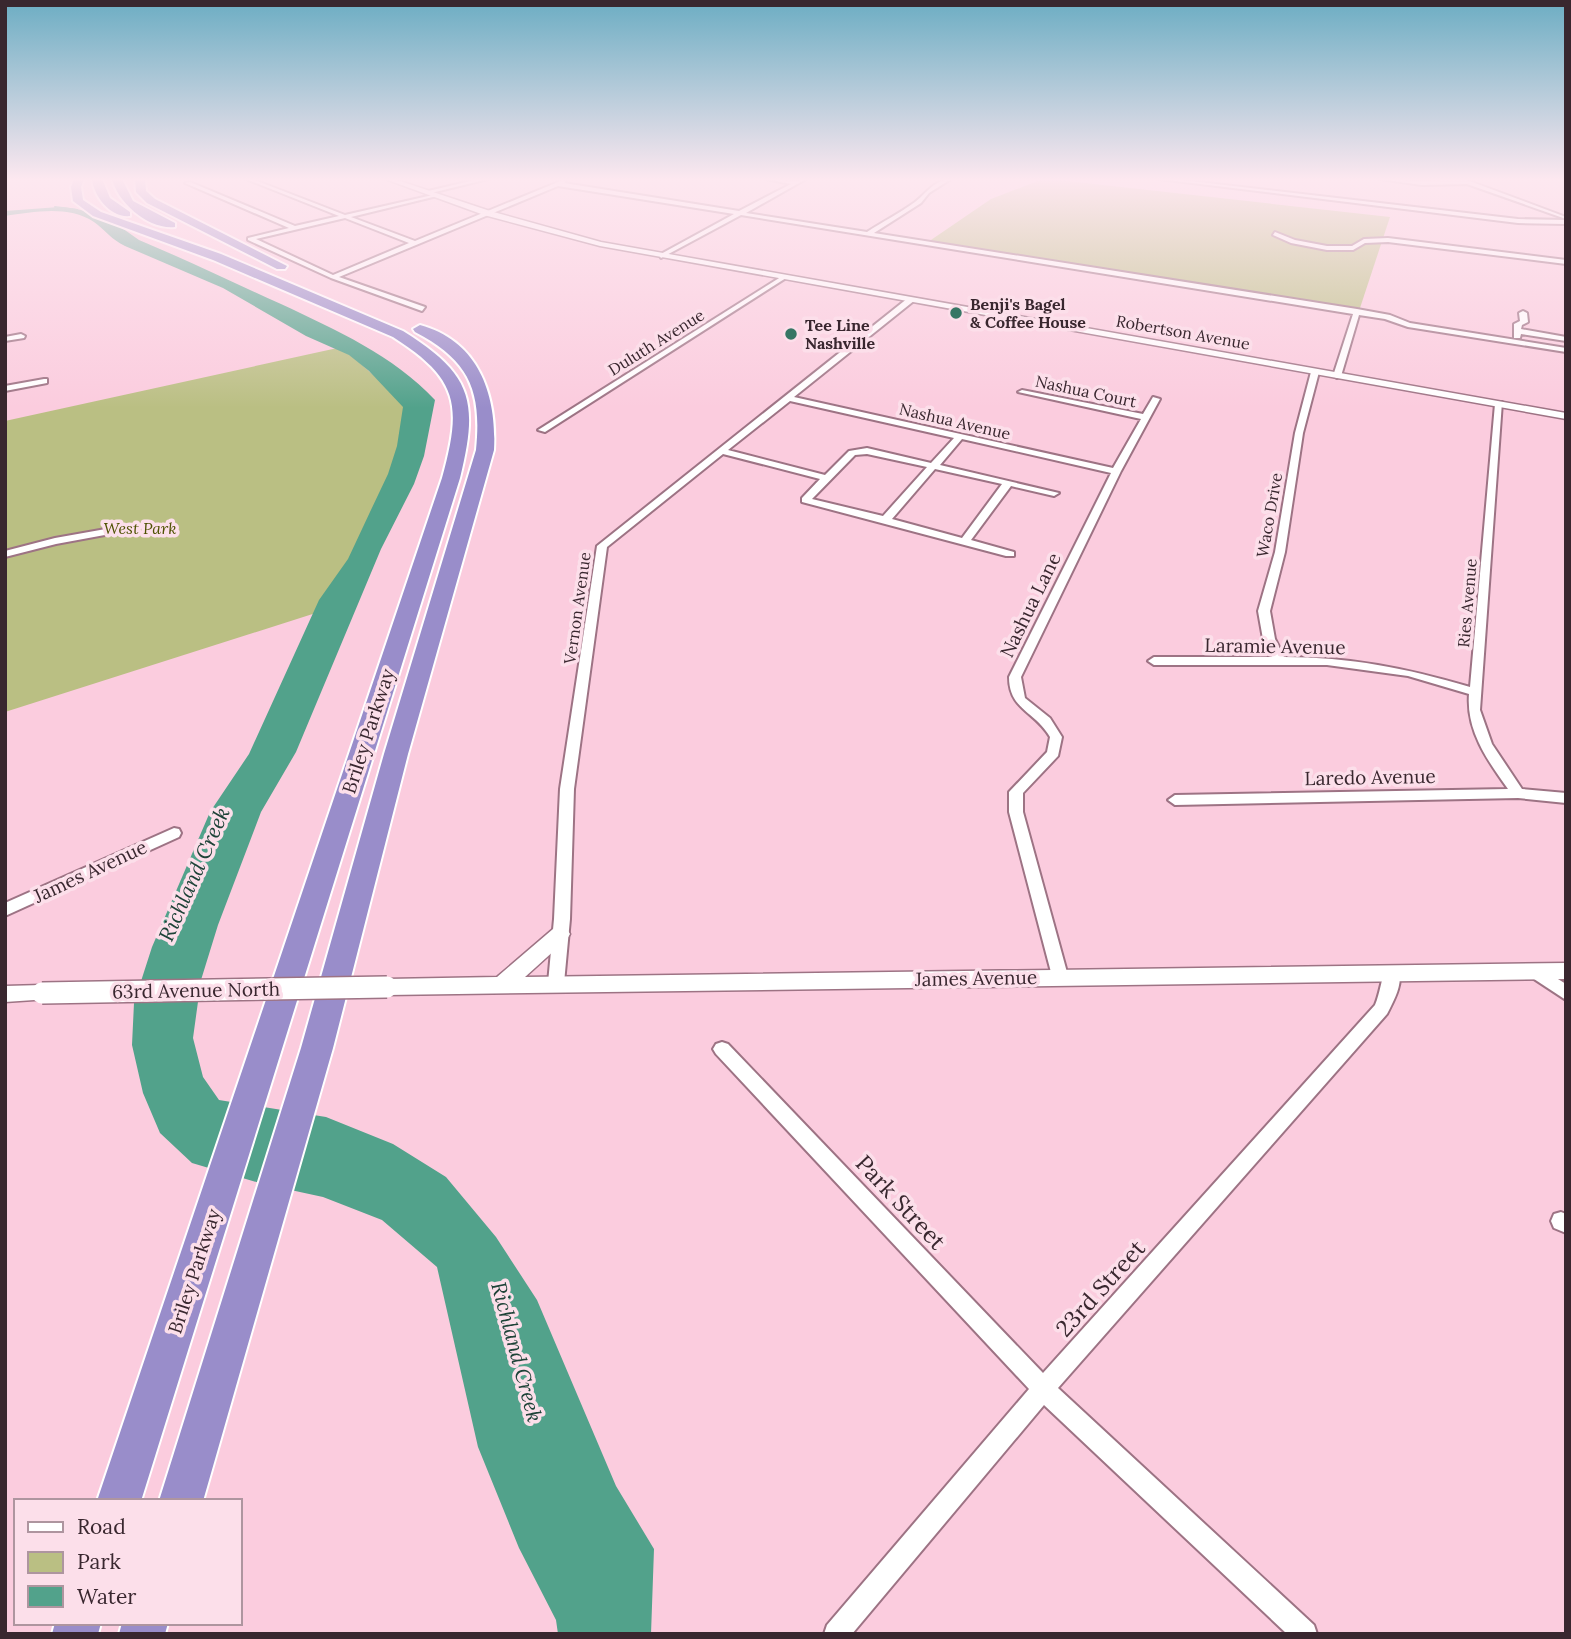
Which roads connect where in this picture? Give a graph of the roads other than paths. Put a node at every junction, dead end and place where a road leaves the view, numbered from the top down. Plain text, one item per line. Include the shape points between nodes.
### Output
1 (213, 255) edge
2 (214, 255) edge
3 (259, 255) edge
4 (270, 255) edge
5 (280, 255) edge
6 (386, 255) edge
7 (1010, 255) edge
8 (1513, 255) edge
9 (661, 256) edge
10 (217, 257) junction
11 (1566, 262) edge
12 (784, 277) junction
13 (328, 282) junction
14 (911, 300) junction
15 (422, 310) dead end
16 (1357, 311) junction
17 (1523, 313) dead end
18 (1518, 331) junction
19 (21, 336) dead end
20 (5, 339) edge
21 (1566, 339) edge
22 (1516, 342) junction
23 (1566, 350) edge
24 (1315, 372) junction
25 (1337, 376) junction
26 (44, 381) dead end
27 (5, 389) edge
28 (1021, 392) dead end
29 (788, 398) junction
30 (1156, 399) dead end
31 (1499, 404) junction
32 (1566, 416) edge
33 (1146, 417) junction
34 (542, 430) dead end
35 (960, 436) junction
36 (722, 451) junction
37 (933, 467) junction
38 (1116, 471) junction
39 (827, 478) junction
40 (1008, 483) junction
41 (1054, 494) dead end
42 (885, 520) junction
43 (117, 530) dead end
44 (964, 541) junction
45 (5, 554) edge
46 (1010, 554) dead end
47 (1280, 661) junction
48 (1154, 662) dead end
49 (1475, 692) junction
50 (1518, 793) junction
51 (1566, 798) edge
52 (1175, 800) dead end
53 (174, 833) dead end
54 (5, 910) edge
55 (560, 934) junction
56 (1566, 971) edge
57 (1537, 972) junction
58 (1392, 973) junction
59 (1060, 976) junction
60 (556, 983) junction
61 (502, 985) junction
62 (387, 987) joint
63 (1566, 993) edge
64 (5, 994) edge
65 (722, 1049) dead end
66 (1043, 1388) junction
67 (119, 1499) edge
68 (182, 1499) edge
69 (836, 1634) edge
70 (1305, 1634) edge

1 - 10 highway, Briley Parkway
2 - 10 highway
3 - 13 highway, Briley Parkway
4 - 13 highway
5 - 13 street
6 - 13 street
7 - 16 street
8 - 11 street
9 - 12 street, Robertson Avenue
10 - 67 highway, Briley Parkway via 398,334 444,368 463,416 451,478
12 - 14 street, Robertson Avenue
12 - 34 street, Duluth Avenue
13 - 15 street
13 - 68 highway, Briley Parkway via 427,332 463,360 478,377 489,419 485,450 317,1048
14 - 24 street, Robertson Avenue
14 - 29 street, Vernon Avenue
16 - 22 street via 1408,325
16 - 25 street
17 - 18 street
18 - 21 street
18 - 22 street
19 - 20 street
22 - 23 street
24 - 25 street, Robertson Avenue
24 - 47 street, Waco Drive via 1264,611 1269,639
25 - 31 street, Robertson Avenue
26 - 27 street
28 - 33 street, Nashua Court
29 - 35 street, Nashua Avenue
29 - 36 street, Vernon Avenue
30 - 33 street, Nashua Lane
31 - 32 street, Robertson Avenue
31 - 49 street, Ries Avenue
33 - 38 street, Nashua Lane
35 - 37 street
35 - 38 street, Nashua Avenue
36 - 39 street
36 - 55 street, Vernon Avenue via 602,547 567,789
37 - 39 street via 863,451 852,453
37 - 40 street
37 - 42 street
38 - 59 street, Nashua Lane via 1015,677 1018,702 1046,720 1056,737 1053,753 1016,792 1016,811
39 - 42 street via 805,500
40 - 41 street
40 - 44 street
42 - 44 street
43 - 45 street
44 - 46 street
47 - 48 street, Laramie Avenue
47 - 49 street, Laramie Avenue via 1327,661 1409,673
49 - 50 street, Ries Avenue via 1474,710 1488,753
50 - 51 street, Laredo Avenue
50 - 52 street, Laredo Avenue
53 - 54 street, James Avenue
55 - 60 street, Vernon Avenue
55 - 61 street
56 - 57 street, James Avenue
57 - 58 street, James Avenue
57 - 63 street
58 - 59 street, James Avenue
58 - 66 street, 23rd Street via 1381,1009
59 - 60 street, James Avenue
60 - 61 street, James Avenue
61 - 62 street, James Avenue
62 - 64 street, 63rd Avenue North, bridge
65 - 66 street, Park Street
66 - 69 street, 23rd Street
66 - 70 street, Park Street

